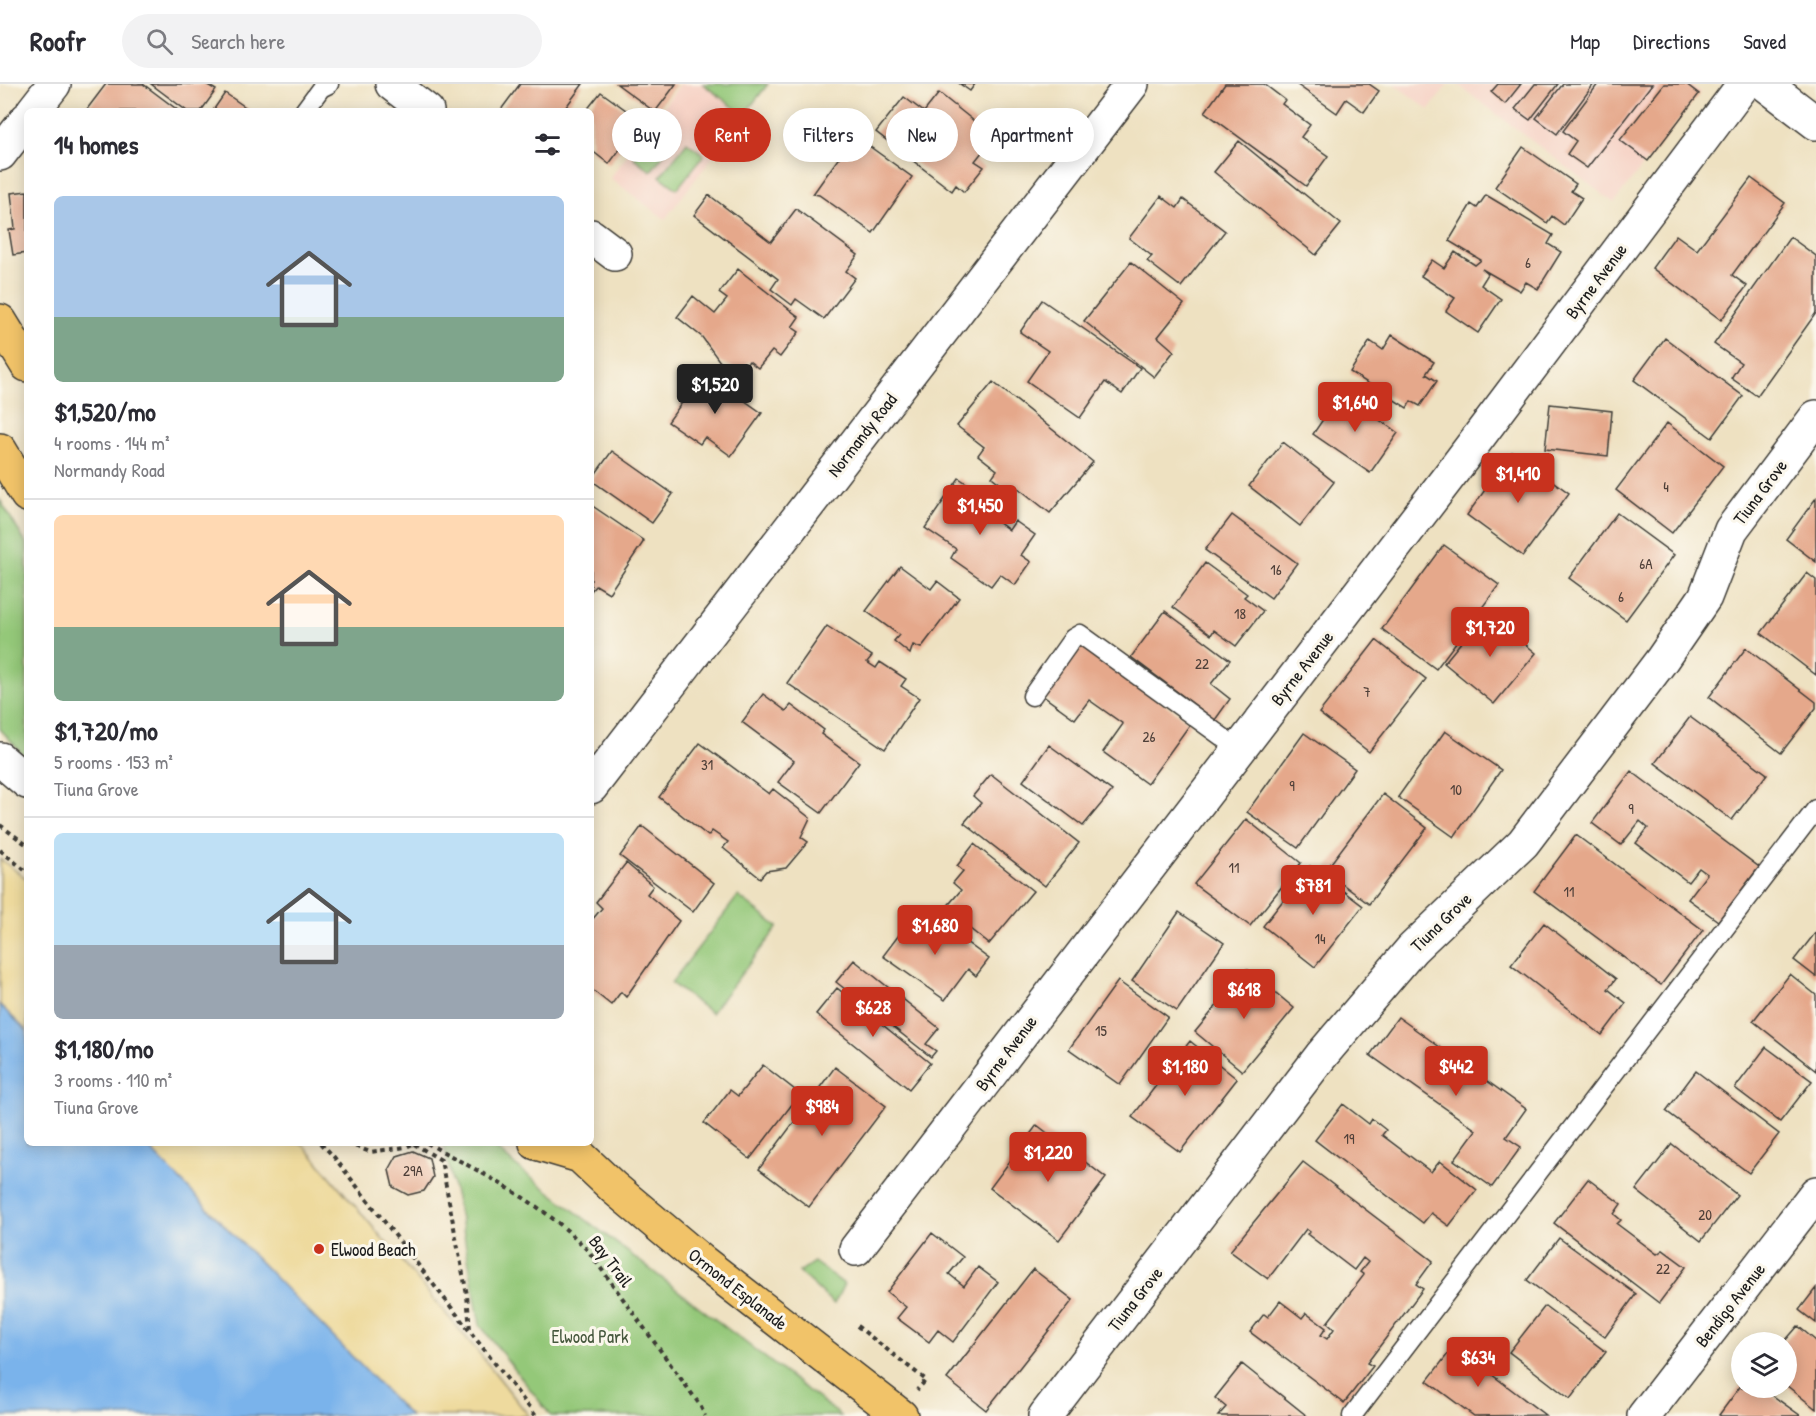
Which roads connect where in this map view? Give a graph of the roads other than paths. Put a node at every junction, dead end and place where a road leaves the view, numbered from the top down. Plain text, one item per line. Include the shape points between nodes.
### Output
1 (54, 84) edge
2 (329, 84) edge
3 (392, 84) edge
4 (1132, 84) edge
5 (1744, 84) edge
6 (1766, 84) edge
7 (35, 108) edge
8 (306, 108) edge
9 (423, 108) edge
10 (24, 123) edge
11 (1816, 123) edge
12 (0, 154) edge
13 (0, 321) edge
14 (24, 360) edge
15 (1816, 417) edge
16 (0, 450) edge
17 (24, 490) edge
18 (1032, 696) dead end
19 (1239, 750) junction
20 (0, 759) edge
21 (24, 779) edge
22 (594, 783) edge
23 (1816, 809) edge
24 (554, 1146) edge
25 (578, 1150) edge
26 (1816, 1193) edge
27 (856, 1249) dead end
28 (1054, 1404) edge
29 (899, 1415) edge
30 (1352, 1416) edge
31 (1644, 1416) edge

1 - 7 street
2 - 8 lane via 321,88
3 - 9 street
4 - 22 street, Normandy Road
5 - 19 street, Byrne Avenue
6 - 11 street
10 - 12 street
13 - 14 main road
15 - 28 street, Tiuna Grove via 1731,530 1706,597 1523,843 1412,949 1321,1056
16 - 17 main road
18 - 19 lane via 1073,638 1080,634
19 - 27 street, Byrne Avenue
20 - 21 street
23 - 30 lane
24 - 25 main road, Ormond Esplanade
25 - 29 main road, Ormond Esplanade via 614,1188 700,1260
26 - 31 street, Bendigo Avenue

